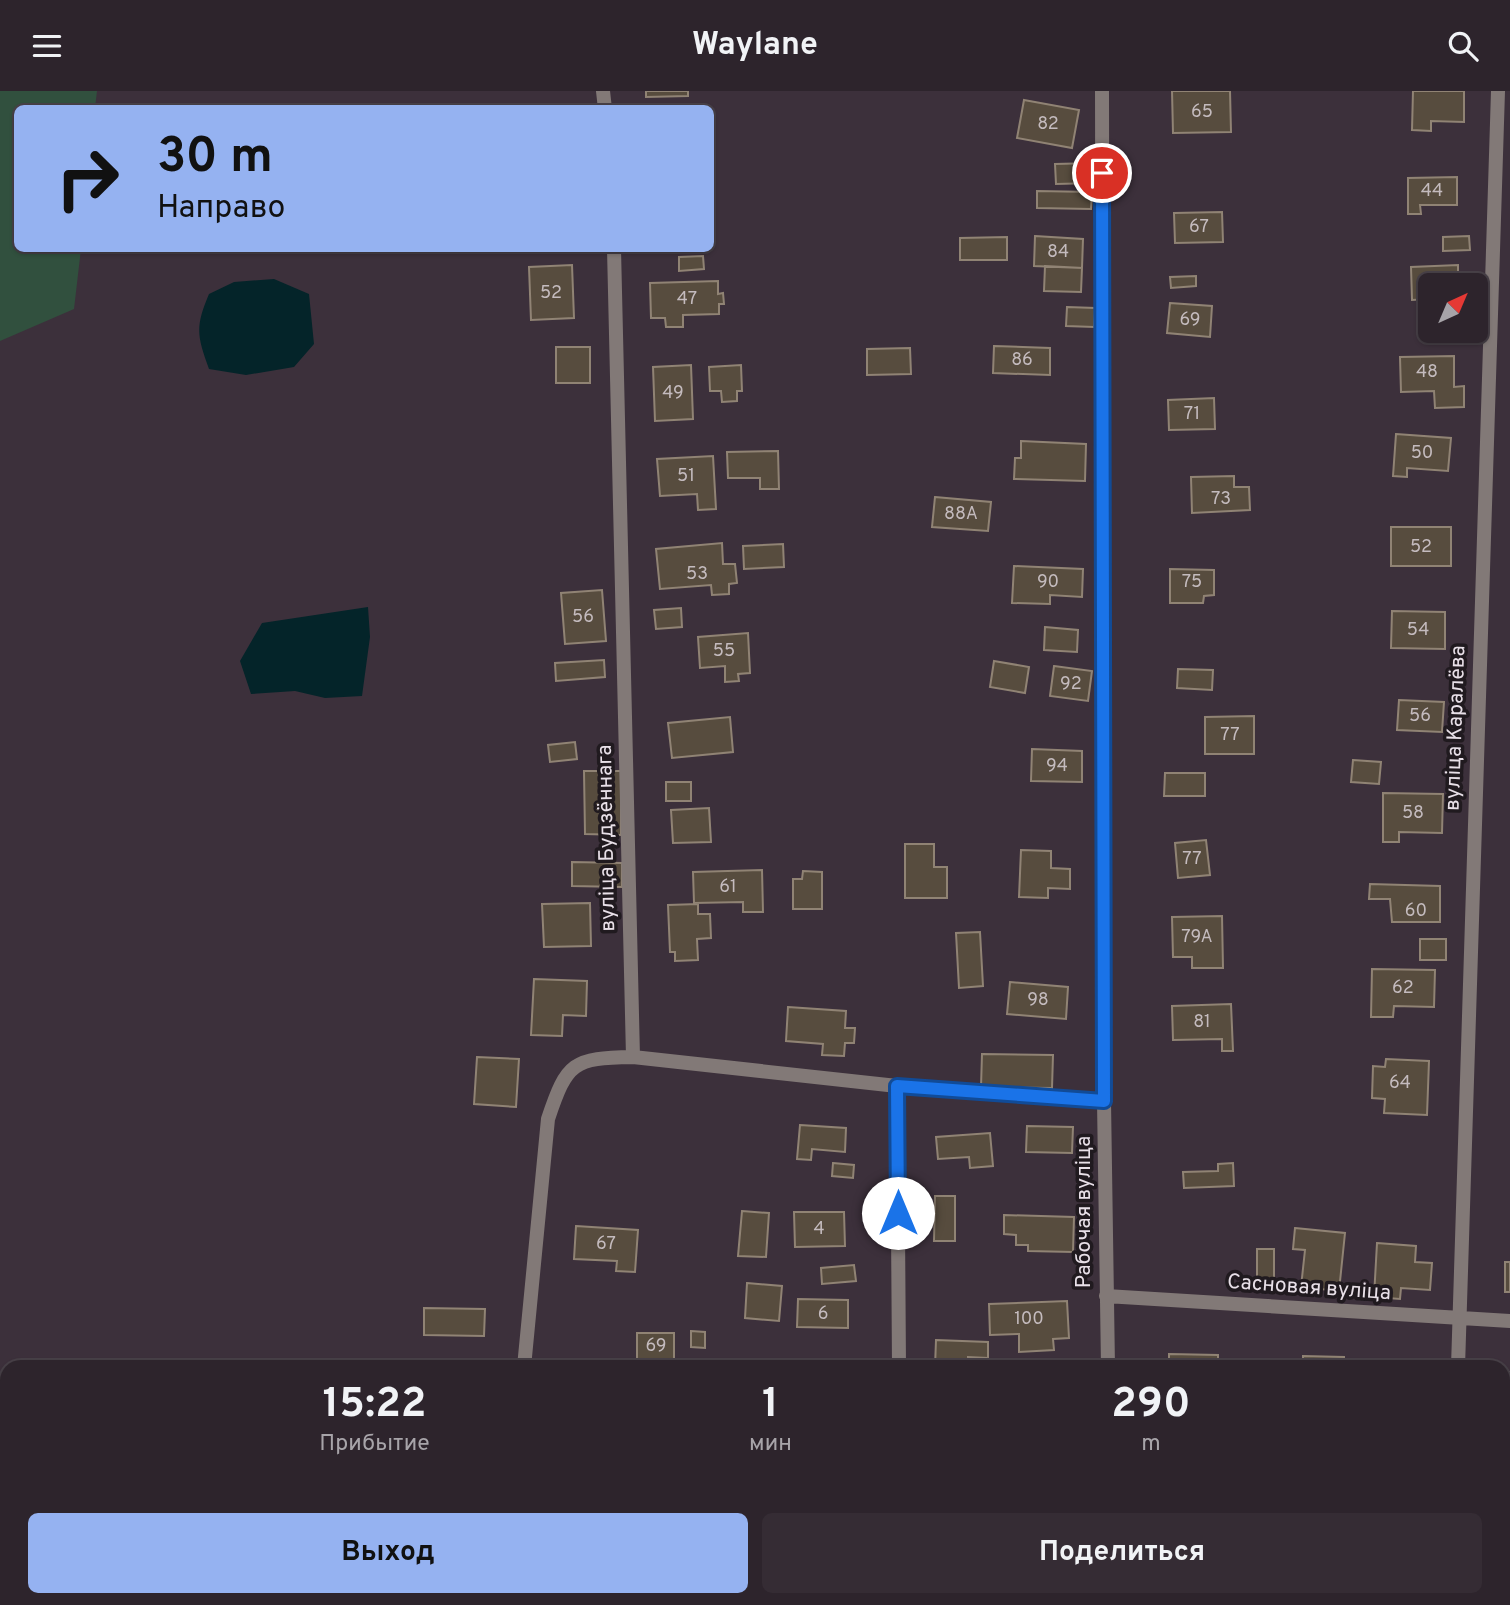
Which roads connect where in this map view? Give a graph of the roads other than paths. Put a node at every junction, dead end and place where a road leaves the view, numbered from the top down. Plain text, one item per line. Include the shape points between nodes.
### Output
1 (1102, 91) edge
2 (1498, 91) edge
3 (614, 252) edge
4 (633, 1057) junction
5 (897, 1086) junction
6 (1104, 1101) junction
7 (1106, 1296) junction
8 (1458, 1318) junction
9 (1510, 1321) edge
10 (525, 1360) edge
11 (899, 1360) edge
12 (1108, 1360) edge
13 (1458, 1360) edge

1 - 6 street, Рабочая вуліца
2 - 8 street, вуліца Каралёва
3 - 4 street, вуліца Будзённага
4 - 5 street
4 - 10 street via 581,1062 560,1082 548,1119
5 - 6 street
5 - 11 street
6 - 7 street, Рабочая вуліца
7 - 8 street, Сасновая вуліца
7 - 12 street, Рабочая вуліца
8 - 9 street, Сасновая вуліца
8 - 13 street, вуліца Каралёва

